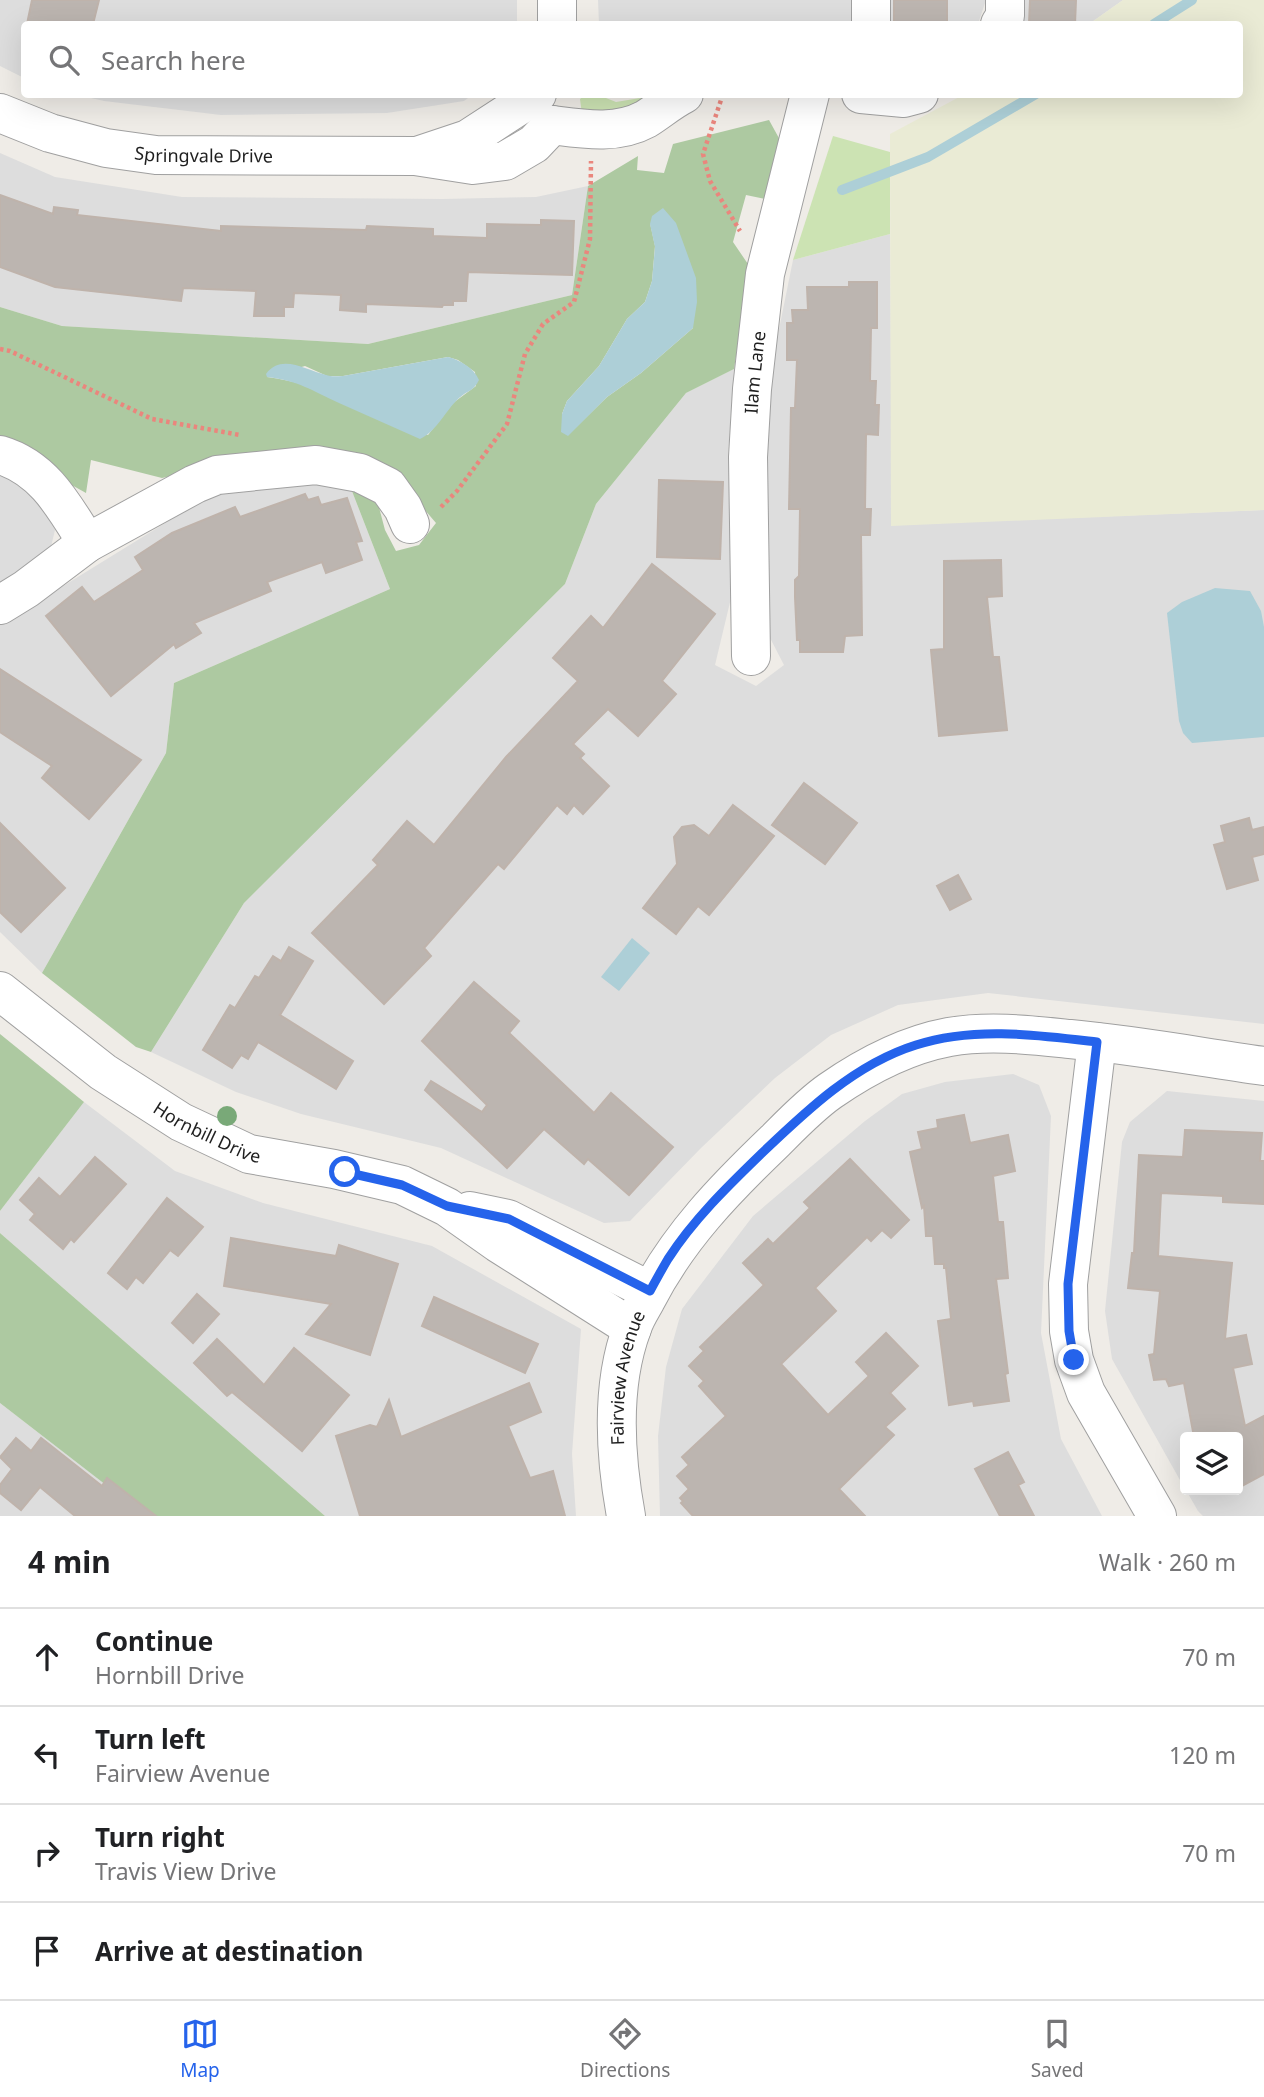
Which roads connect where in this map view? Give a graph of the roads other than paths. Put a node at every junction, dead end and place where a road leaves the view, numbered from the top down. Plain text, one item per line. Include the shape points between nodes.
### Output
1 (557, 0) edge
2 (871, 0) edge
3 (1004, 0) edge
4 (557, 21) edge
5 (871, 21) edge
6 (1002, 21) edge
7 (678, 98) edge
8 (809, 98) edge
9 (547, 105) edge
10 (0, 113) edge
11 (0, 455) edge
12 (410, 524) road end
13 (87, 543) junction
14 (0, 605) edge
15 (751, 656) dead end
16 (0, 991) edge
17 (1097, 1042) junction
18 (1264, 1066) edge
19 (447, 1206) junction
20 (650, 1291) junction
21 (632, 1328) junction
22 (626, 1516) edge
23 (1157, 1516) edge

1 - 4 street
2 - 5 street
3 - 6 street
7 - 9 street, Springvale Drive via 622,129 592,129
8 - 15 street, Ilam Lane via 765,274 748,457
9 - 10 street, Springvale Drive via 415,156 156,155 50,133
11 - 13 street via 30,468 47,484
12 - 13 street via 388,487 360,473 316,465 217,475
13 - 14 street
16 - 19 street, Hornbill Drive via 103,1072 181,1122 249,1154 402,1185
17 - 18 street, Fairview Avenue
17 - 20 street, Fairview Avenue via 1021,1034 953,1037 916,1045 879,1062 828,1092 730,1184 669,1257
17 - 23 street via 1068,1284 1069,1331 1086,1393
19 - 20 street, Hornbill Drive via 509,1219
19 - 21 street, Hornbill Drive
20 - 21 street, Fairview Avenue
21 - 22 street, Fairview Avenue via 616,1420 618,1476

